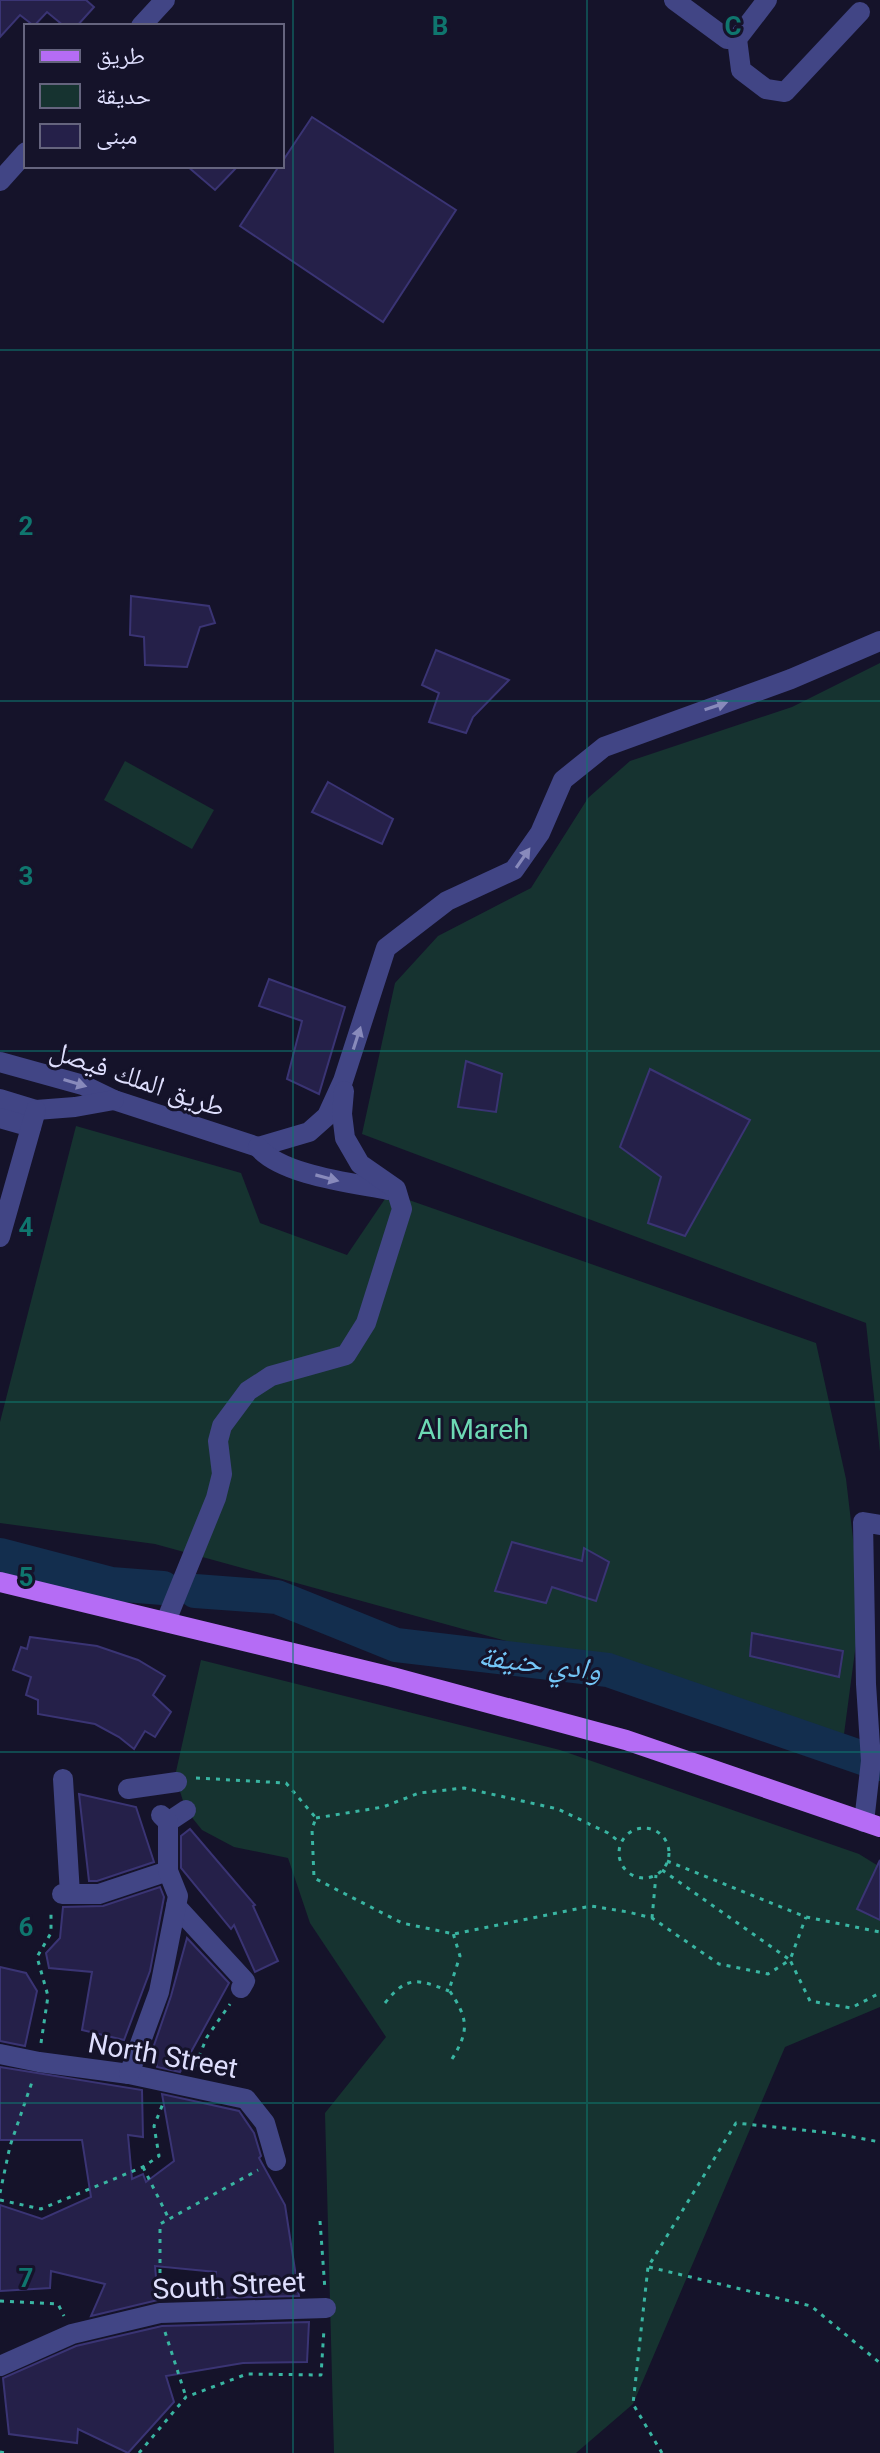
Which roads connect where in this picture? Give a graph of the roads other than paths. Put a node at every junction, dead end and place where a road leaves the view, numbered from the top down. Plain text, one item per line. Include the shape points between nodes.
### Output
1 (165, 0) edge
2 (674, 0) edge
3 (767, 0) edge
4 (860, 12) dead end
5 (143, 24) edge
6 (737, 39) junction
7 (24, 154) edge
8 (0, 181) edge
9 (880, 641) edge
10 (0, 1062) edge
11 (343, 1081) junction
12 (0, 1099) edge
13 (114, 1100) junction
14 (0, 1118) edge
15 (33, 1118) junction
16 (258, 1147) junction
17 (402, 1209) junction
18 (0, 1237) edge
19 (880, 1525) edge
20 (0, 1582) edge
21 (166, 1621) junction
22 (63, 1779) dead end
23 (177, 1782) road end
24 (128, 1789) dead end
25 (186, 1810) dead end
26 (872, 1824) edge
27 (168, 1871) junction
28 (176, 1906) junction
29 (241, 1988) road end
30 (0, 2054) edge
31 (129, 2074) junction
32 (276, 2161) road end
33 (326, 2308) road end
34 (0, 2366) edge

1 - 5 street
2 - 6 street via 727,39
3 - 6 street
4 - 6 street via 785,92 766,89 741,70
7 - 8 street
11 -> 9 street via 386,948 447,901 514,870 540,833 563,780 604,747
10 -> 13 street, طريق الملك فيصل via 83,1085
11 - 16 street via 327,1116 309,1132
11 - 17 street via 345,1138 360,1164 396,1189
12 - 15 street
13 - 15 street
13 - 16 street, طريق الملك فيصل
14 - 15 street
15 - 18 street
16 -> 17 street, طريق الملك فيصل via 276,1164 390,1190
17 - 21 street via 366,1323 346,1355 271,1376 248,1391 222,1426 219,1486
19 - 26 street via 863,1522
20 - 21 main road
21 - 26 main road via 626,1740
22 - 27 street via 66,1894 99,1894
23 - 24 street
25 - 27 street via 164,1818
27 - 28 street via 178,1896
28 - 29 street via 245,1981
28 - 31 street via 159,1992
30 - 31 street, North Street
31 - 32 street, North Street via 246,2099 265,2123
33 - 34 street, South Street via 160,2313 72,2334

